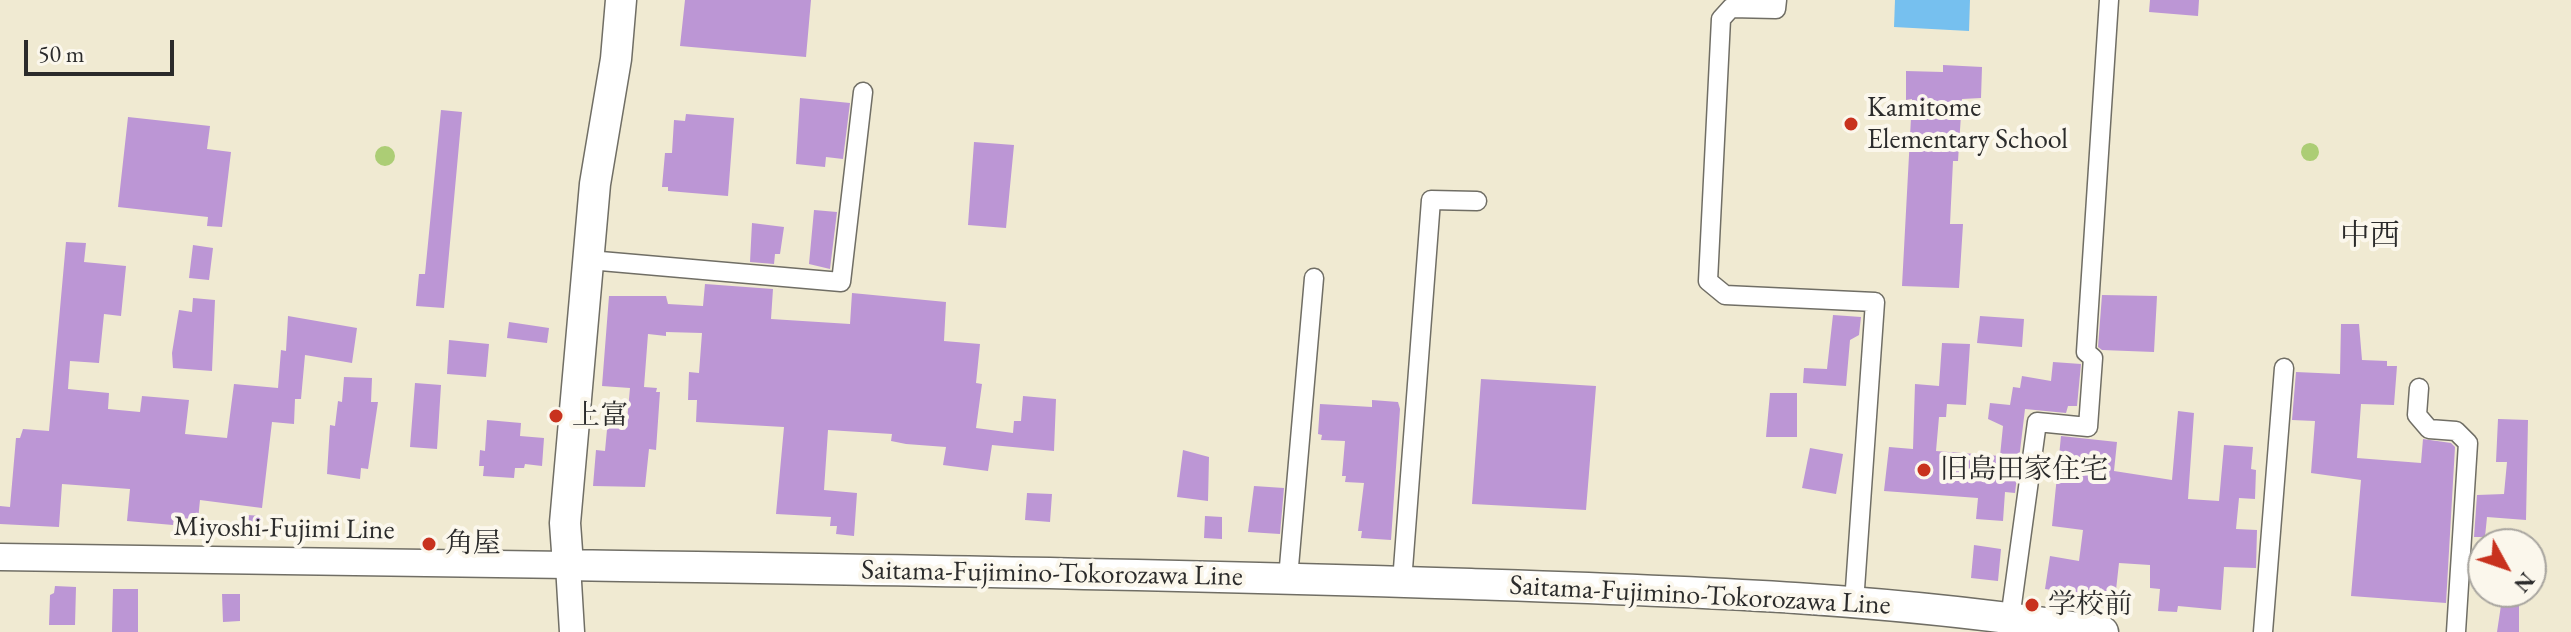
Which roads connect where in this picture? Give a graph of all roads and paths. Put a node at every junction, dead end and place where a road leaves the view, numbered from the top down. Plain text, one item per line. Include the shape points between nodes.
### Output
1 (621, 0) edge
2 (1777, 0) edge
3 (2109, 0) edge
4 (863, 92) dead end
5 (1477, 201) dead end
6 (589, 260) junction
7 (1314, 278) dead end
8 (2284, 368) dead end
9 (2419, 388) dead end
10 (0, 557) edge
11 (568, 565) junction
12 (1288, 578) junction
13 (1402, 582) junction
14 (1854, 603) junction
15 (2010, 619) junction
16 (572, 632) edge
17 (2103, 632) edge
18 (2263, 632) edge
19 (2456, 632) edge

1 - 6 main road
2 - 14 street via 1776,9 1731,8 1721,19 1708,281 1725,295 1875,302
3 - 15 street via 2086,352 2093,358 2088,427 2037,422
4 - 6 street via 841,282
5 - 13 street via 1431,200
6 - 11 main road via 565,523
7 - 12 street
8 - 18 street
9 - 19 street via 2417,415 2429,429 2456,431 2468,443
10 - 11 main road, Miyoshi-Fujimi Line
11 - 12 main road, Saitama-Fujimino-Tokorozawa Line
11 - 16 street
12 - 13 main road, Saitama-Fujimino-Tokorozawa Line
13 - 14 main road, Saitama-Fujimino-Tokorozawa Line
14 - 15 main road, Saitama-Fujimino-Tokorozawa Line
15 - 17 main road, Saitama-Fujimino-Tokorozawa Line

